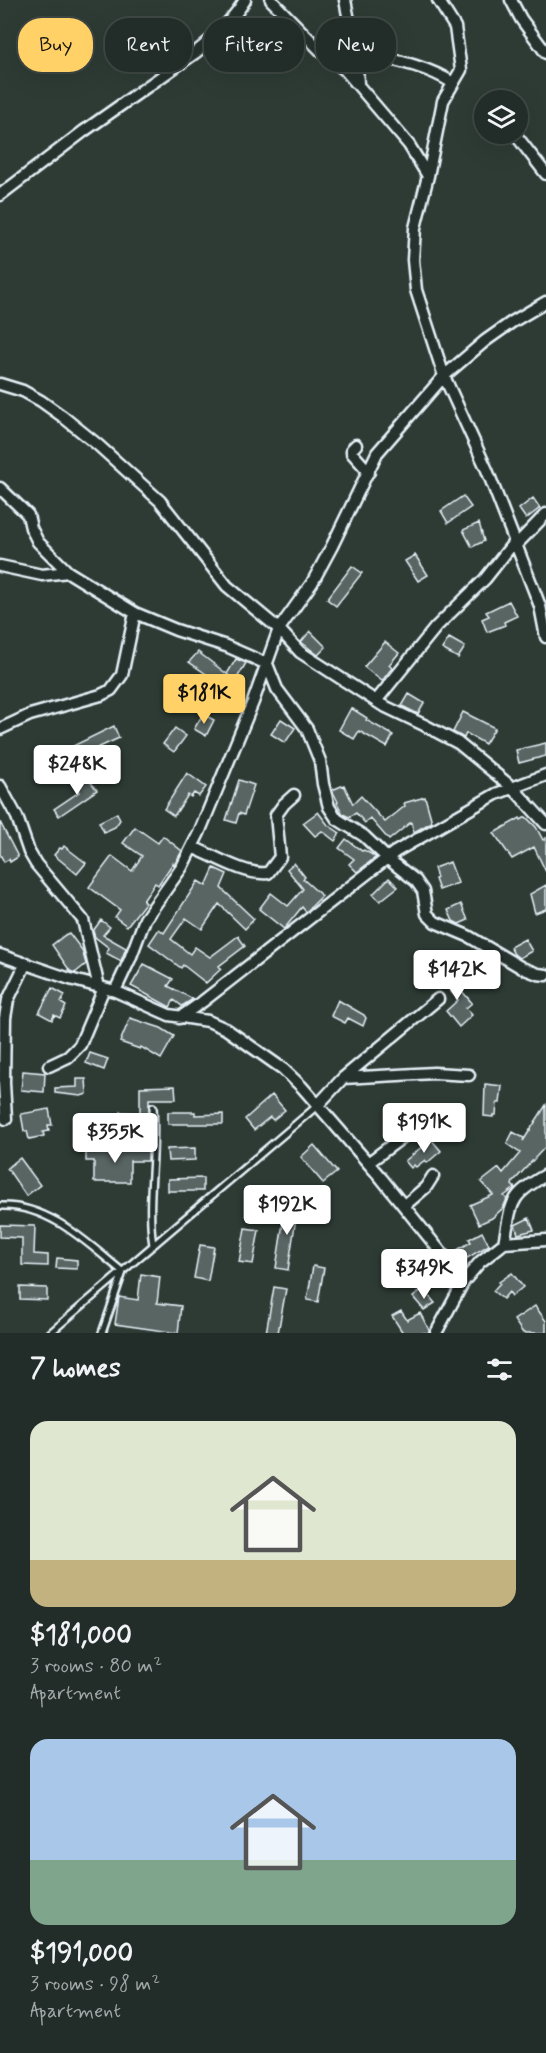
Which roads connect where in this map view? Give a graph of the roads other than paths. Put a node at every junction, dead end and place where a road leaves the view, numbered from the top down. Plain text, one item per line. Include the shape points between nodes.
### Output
1 (245, 0) edge
2 (271, 0) edge
3 (345, 0) edge
4 (438, 0) edge
5 (511, 0) edge
6 (349, 18) edge
7 (546, 53) edge
8 (396, 61) edge
9 (357, 72) edge
10 (453, 83) junction
11 (358, 85) junction
12 (523, 144) edge
13 (546, 174) edge
14 (428, 176) junction
15 (0, 195) edge
16 (546, 302) edge
17 (444, 376) junction
18 (0, 384) edge
19 (356, 446) dead end
20 (369, 472) junction
21 (0, 488) edge
22 (546, 513) edge
23 (516, 543) junction
24 (0, 566) edge
25 (68, 572) junction
26 (135, 613) junction
27 (279, 628) junction
28 (546, 637) edge
29 (267, 664) junction
30 (376, 701) junction
31 (0, 729) edge
32 (546, 775) edge
33 (0, 786) edge
34 (513, 788) junction
35 (294, 795) dead end
36 (546, 824) edge
37 (192, 847) junction
38 (387, 858) junction
39 (0, 955) edge
40 (26, 963) junction
41 (546, 975) edge
42 (106, 989) junction
43 (438, 999) dead end
44 (179, 1018) junction
45 (49, 1066) dead end
46 (469, 1075) dead end
47 (343, 1078) junction
48 (317, 1106) junction
49 (153, 1107) dead end
50 (6, 1119) dead end
51 (408, 1133) dead end
52 (368, 1163) junction
53 (546, 1175) edge
54 (433, 1176) dead end
55 (0, 1206) edge
56 (404, 1206) junction
57 (546, 1240) edge
58 (504, 1243) junction
59 (153, 1245) junction
60 (123, 1272) junction
61 (464, 1281) junction
62 (50, 1333) edge
63 (102, 1333) edge
64 (436, 1333) edge

1 - 15 street via 202,46
2 - 11 street
3 - 6 street
4 - 10 street via 457,33 461,70
5 - 7 street
8 - 10 street via 427,69
9 - 11 street
10 - 14 street via 443,101
11 - 14 street via 409,145
12 - 13 street
14 - 17 street via 415,228 413,260 416,290
16 - 17 street via 485,341
17 - 20 street via 382,446
17 - 23 street
18 - 27 street via 41,402 98,445 160,501 228,586
19 - 20 street via 352,453
20 - 27 street via 312,583
21 - 25 street via 28,515 38,542
22 - 23 street
23 - 28 street via 540,606
23 - 30 street via 436,627
24 - 25 street via 42,575
25 - 26 street
26 - 29 street
26 - 31 street via 122,675 111,690 30,715
27 - 29 street
27 - 30 street via 300,652
29 - 37 street
29 - 38 street via 277,689 307,729 320,761 329,807 337,819 364,836
30 - 34 street via 458,743
32 - 34 street
33 - 42 street via 33,858 83,920
34 - 36 street
34 - 38 street via 476,805
35 - 37 street via 276,815 280,857 268,873 244,869
37 - 42 street via 145,919 130,959
38 - 41 street via 420,885 427,914 435,921 522,968
38 - 44 street
39 - 40 street
40 - 42 street
40 - 50 street via 8,1000 5,1017
42 - 44 street
42 - 45 street via 80,1045 68,1058
43 - 47 street
44 - 48 street via 208,1021 226,1029 283,1069
46 - 47 street
47 - 48 street
48 - 52 street
48 - 59 lane
49 - 59 lane
51 - 52 street
52 - 56 street
53 - 58 street via 529,1184 513,1202
54 - 56 street
55 - 60 lane via 35,1210 55,1220
56 - 61 street
57 - 58 street
58 - 61 street
59 - 60 lane
60 - 62 lane
60 - 63 lane
61 - 64 street

